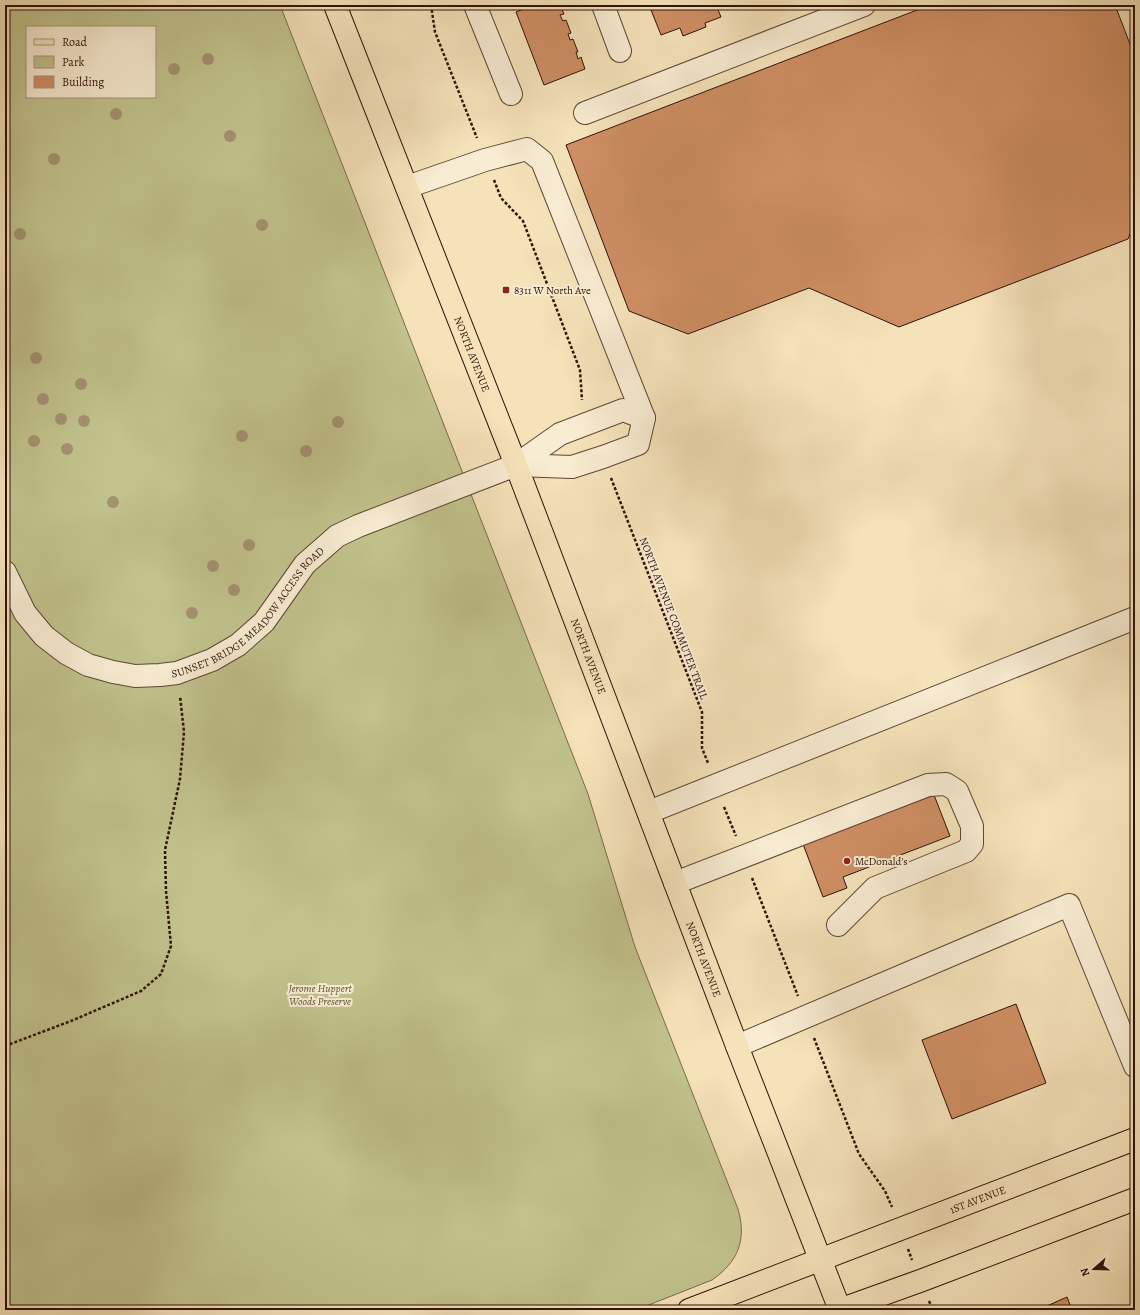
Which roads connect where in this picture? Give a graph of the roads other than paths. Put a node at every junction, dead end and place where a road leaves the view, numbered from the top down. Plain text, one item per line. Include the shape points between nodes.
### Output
1 (335, 5) edge
2 (475, 5) edge
3 (603, 5) edge
4 (864, 5) edge
5 (620, 52) dead end
6 (511, 94) dead end
7 (586, 113) dead end
8 (407, 187) junction
9 (644, 418) junction
10 (516, 465) junction
11 (5, 572) edge
12 (1135, 618) edge
13 (649, 812) junction
14 (675, 883) junction
15 (838, 925) dead end
16 (737, 1046) junction
17 (1135, 1066) edge
18 (1135, 1139) edge
19 (1135, 1199) edge
20 (820, 1259) junction
21 (689, 1310) edge
22 (840, 1310) edge

1 - 8 main road, NORTH AVENUE
2 - 6 lane
3 - 5 lane
4 - 7 lane
8 - 9 lane via 527,149 542,161
8 - 10 main road, NORTH AVENUE
9 - 10 lane via 623,410 560,434
9 - 10 lane via 638,444 603,457 572,467
10 - 11 lane, SUNSET BRIDGE MEADOW ACCESS ROAD via 337,536 305,564 264,622 238,645 212,660 177,673 135,676 88,665 66,653 44,636 25,613
10 - 13 main road, NORTH AVENUE
12 - 13 lane
13 - 14 main road, NORTH AVENUE
14 - 15 lane via 928,785 946,784 957,791 972,826 972,844 966,851 875,888
14 - 16 main road, NORTH AVENUE
16 - 17 lane via 1068,905
16 - 20 main road, NORTH AVENUE
18 - 20 main road, 1ST AVENUE
19 - 22 main road
20 - 21 main road, 1ST AVENUE
20 - 22 main road, NORTH AVENUE

